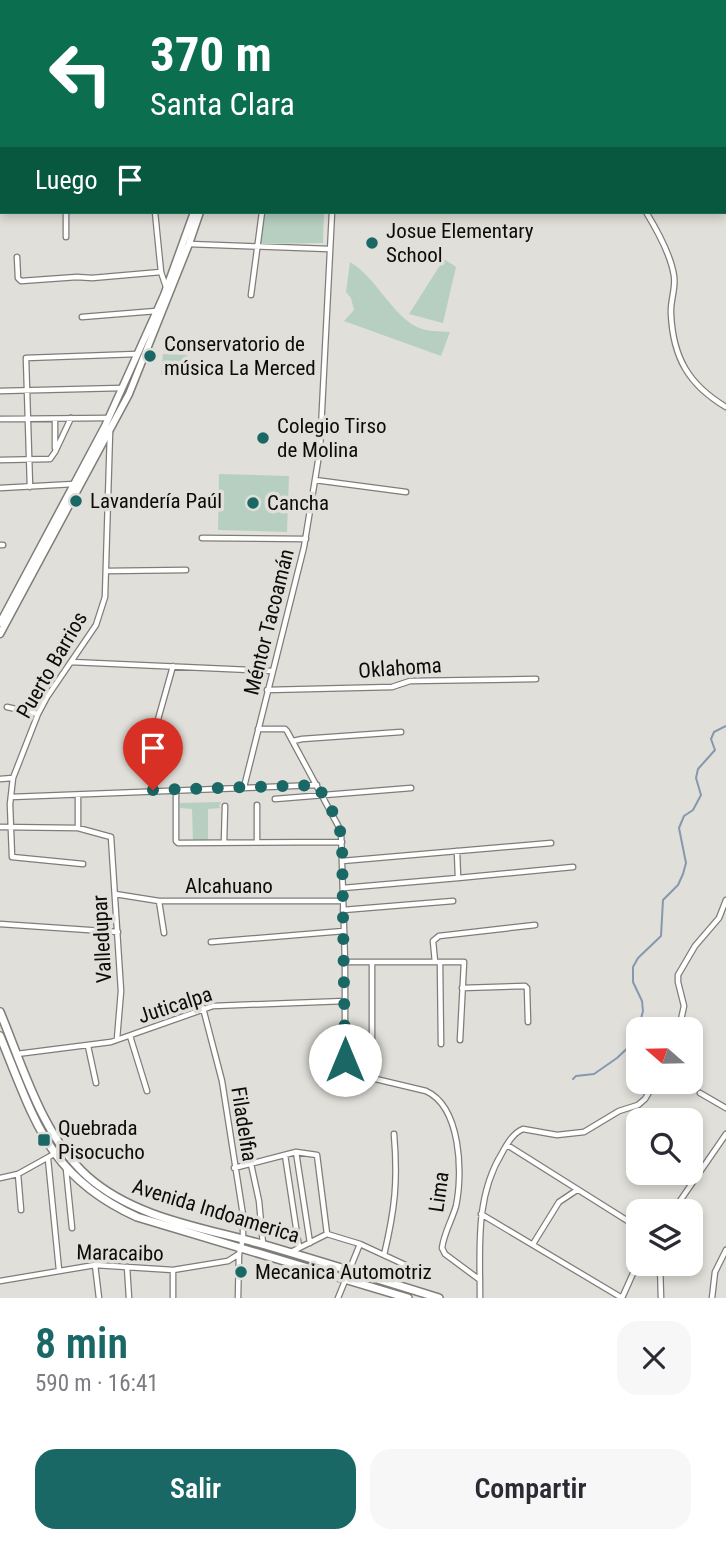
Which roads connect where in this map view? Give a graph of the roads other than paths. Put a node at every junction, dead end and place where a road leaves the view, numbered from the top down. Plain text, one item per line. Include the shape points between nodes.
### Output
1 (66, 214) edge
2 (155, 214) edge
3 (193, 214) edge
4 (199, 214) edge
5 (262, 214) edge
6 (332, 214) edge
7 (647, 214) edge
8 (66, 237) dead end
9 (189, 244) junction
10 (257, 247) junction
11 (330, 249) junction
12 (17, 257) dead end
13 (161, 272) junction
14 (166, 288) junction
15 (251, 295) dead end
16 (157, 311) junction
17 (82, 317) dead end
18 (137, 354) junction
19 (122, 388) junction
20 (26, 390) junction
21 (0, 391) edge
22 (726, 407) edge
23 (71, 418) junction
24 (109, 418) junction
25 (0, 419) edge
26 (28, 419) junction
27 (55, 419) junction
28 (108, 428) junction
29 (55, 452) junction
30 (29, 459) junction
31 (0, 460) edge
32 (315, 480) junction
33 (75, 484) junction
34 (30, 487) junction
35 (0, 488) edge
36 (406, 492) dead end
37 (202, 538) dead end
38 (306, 539) junction
39 (186, 570) dead end
40 (106, 571) junction
41 (0, 623) edge
42 (0, 634) edge
43 (71, 662) junction
44 (173, 666) junction
45 (272, 671) junction
46 (536, 679) dead end
47 (267, 690) junction
48 (7, 707) dead end
49 (38, 714) junction
50 (258, 729) junction
51 (155, 730) dead end
52 (401, 732) dead end
53 (293, 741) junction
54 (13, 778) junction
55 (0, 779) edge
56 (317, 785) junction
57 (244, 787) junction
58 (411, 788) dead end
59 (176, 789) junction
60 (79, 795) junction
61 (324, 796) junction
62 (10, 797) junction
63 (275, 799) dead end
64 (257, 805) dead end
65 (225, 806) dead end
66 (0, 827) edge
67 (10, 828) junction
68 (78, 828) junction
69 (257, 841) junction
70 (225, 842) junction
71 (342, 842) junction
72 (551, 843) dead end
73 (457, 851) junction
74 (342, 862) junction
75 (83, 864) dead end
76 (573, 867) dead end
77 (458, 878) junction
78 (343, 888) junction
79 (115, 894) junction
80 (726, 900) edge
81 (159, 901) junction
82 (343, 901) junction
83 (453, 901) dead end
84 (343, 911) junction
85 (0, 924) edge
86 (535, 925) dead end
87 (344, 931) junction
88 (118, 932) junction
89 (164, 933) dead end
90 (211, 942) dead end
91 (345, 962) junction
92 (372, 962) junction
93 (438, 962) junction
94 (462, 988) junction
95 (345, 1001) junction
96 (203, 1008) junction
97 (0, 1012) edge
98 (682, 1017) edge
99 (528, 1022) dead end
100 (0, 1036) edge
101 (130, 1036) junction
102 (117, 1039) junction
103 (460, 1040) dead end
104 (442, 1044) dead end
105 (88, 1046) junction
106 (372, 1053) dead end
107 (18, 1054) junction
108 (96, 1083) dead end
109 (146, 1091) dead end
110 (648, 1094) edge
111 (702, 1094) edge
112 (726, 1108) edge
113 (394, 1133) dead end
114 (726, 1134) edge
115 (507, 1145) junction
116 (296, 1152) junction
117 (285, 1155) junction
118 (51, 1156) junction
119 (251, 1164) junction
120 (66, 1168) junction
121 (234, 1168) junction
122 (18, 1174) junction
123 (0, 1178) edge
124 (578, 1190) junction
125 (681, 1199) edge
126 (20, 1210) dead end
127 (480, 1214) junction
128 (626, 1220) edge
129 (72, 1228) dead end
130 (327, 1234) junction
131 (310, 1242) junction
132 (263, 1244) junction
133 (360, 1244) junction
134 (533, 1244) junction
135 (241, 1247) junction
136 (299, 1247) junction
137 (726, 1250) edge
138 (290, 1253) junction
139 (384, 1255) junction
140 (95, 1265) junction
141 (127, 1267) junction
142 (414, 1269) dead end
143 (59, 1270) junction
144 (173, 1270) junction
145 (349, 1270) junction
146 (632, 1276) edge
147 (660, 1276) edge
148 (345, 1279) junction
149 (480, 1280) junction
150 (0, 1281) edge
151 (99, 1298) edge
152 (129, 1298) edge
153 (173, 1298) edge
154 (238, 1298) edge
155 (338, 1298) edge
156 (408, 1298) edge
157 (439, 1298) edge
158 (480, 1298) edge
159 (622, 1298) edge
160 (661, 1298) edge
161 (712, 1298) edge

1 - 8 street
2 - 13 street
3 - 14 street
4 - 9 street
5 - 10 street
6 - 11 street, Méntor Tacoamán
7 - 22 street via 672,268 671,315 680,356 693,382
9 - 10 street
9 - 28 street via 135,382
10 - 11 street
10 - 15 street
11 - 32 street, Méntor Tacoamán
12 - 13 street via 21,281
13 - 14 street
14 - 16 street
16 - 17 street
16 - 18 street
18 - 19 street
18 - 20 street via 26,358
19 - 20 street
19 - 24 street
20 - 21 street
20 - 26 street
23 - 24 street
23 - 27 street
23 - 29 street
24 - 28 street
25 - 26 street
26 - 27 street
26 - 30 street
27 - 29 street
28 - 33 street
28 - 40 street, Puerto Barrios
28 - 42 street
29 - 30 street via 50,459
30 - 31 street
30 - 34 street
32 - 36 street
32 - 38 street, Méntor Tacoamán
33 - 34 street
33 - 41 street
34 - 35 street
37 - 38 street
38 - 45 street, Méntor Tacoamán
39 - 40 street
40 - 43 street, Puerto Barrios via 98,621
43 - 44 street
43 - 49 street, Puerto Barrios
44 - 45 street
44 - 51 street
45 - 47 street, Méntor Tacoamán
46 - 47 street, Oklahoma
47 - 50 street, Méntor Tacoamán
48 - 49 street
49 - 54 street, Puerto Barrios
50 - 53 street via 285,729
50 - 57 street, Méntor Tacoamán
52 - 53 street
53 - 56 street
54 - 55 street
54 - 62 street, Puerto Barrios
56 - 57 street
56 - 61 street
57 - 59 street
58 - 61 street
59 - 60 street
59 - 70 street via 176,841
60 - 62 street
60 - 68 street
61 - 63 street
61 - 71 street
62 - 67 street, Puerto Barrios
64 - 69 street
65 - 70 street
66 - 67 street
67 - 68 street
67 - 75 street, Puerto Barrios via 12,857
68 - 79 street, Valledupar via 111,837
69 - 70 street
69 - 71 street
71 - 74 street
72 - 73 street
73 - 74 street
73 - 77 street
74 - 78 street
76 - 77 street
77 - 78 street
78 - 82 street
79 - 81 street, Alcahuano
79 - 88 street, Valledupar
80 - 98 street via 719,918 678,975
81 - 82 street, Alcahuano
81 - 89 street
82 - 84 street
83 - 84 street
84 - 87 street
85 - 88 street
86 - 93 street via 435,937
87 - 90 street
87 - 91 street
88 - 102 street, Valledupar via 121,991
91 - 92 street
91 - 95 street
92 - 93 street
92 - 106 street
93 - 94 street via 464,962
93 - 104 street
94 - 99 street via 525,986
94 - 103 street
95 - 96 street, Juticalpa
95 - 149 street, Lima via 348,1066 363,1076 435,1095 448,1114 454,1130 459,1188 442,1248
96 - 101 street, Juticalpa
96 - 121 street, Filadelfia via 222,1081
97 - 107 main road, Avenida Indoamerica
100 - 118 main road, Avenida Indoamerica
101 - 102 street, Juticalpa
101 - 109 street
102 - 105 street, Juticalpa
105 - 107 street, Juticalpa
105 - 108 street
107 - 135 main road, Avenida Indoamerica via 47,1123 87,1176 124,1202
110 - 115 street via 638,1105 584,1132 557,1135 523,1129
111 - 112 street
113 - 139 street via 396,1197
114 - 125 street
115 - 124 street
115 - 127 street via 489,1178
116 - 117 street
116 - 130 street via 317,1155
116 - 131 street
117 - 119 street
117 - 136 street
118 - 120 main road, Avenida Indoamerica
118 - 122 street
118 - 143 street
119 - 121 street
119 - 132 street
120 - 129 street
120 - 135 main road, Avenida Indoamerica via 100,1198 137,1217
121 - 135 street, Filadelfia via 243,1214
122 - 123 street
122 - 126 street
124 - 128 street
124 - 134 street via 559,1202
127 - 134 street
127 - 149 street
130 - 131 street
130 - 133 street
131 - 136 street
132 - 135 main road, Avenida Indoamerica
132 - 138 main road, Avenida Indoamerica
133 - 139 street
133 - 145 street
134 - 159 street
135 - 144 street, Maracaibo via 228,1261
135 - 148 main road, Avenida Indoamerica
135 - 154 street, Filadelfia
136 - 138 street
137 - 161 street via 715,1272
138 - 145 main road, Avenida Indoamerica
139 - 142 street
140 - 141 street, Maracaibo
140 - 143 street, Maracaibo
140 - 151 street
141 - 144 street, Maracaibo
141 - 152 street
143 - 150 street, Maracaibo
144 - 153 street
145 - 148 street
145 - 157 main road, Avenida Indoamerica
146 - 159 street
147 - 160 street
148 - 155 street
148 - 156 main road, Avenida Indoamerica
149 - 158 street

